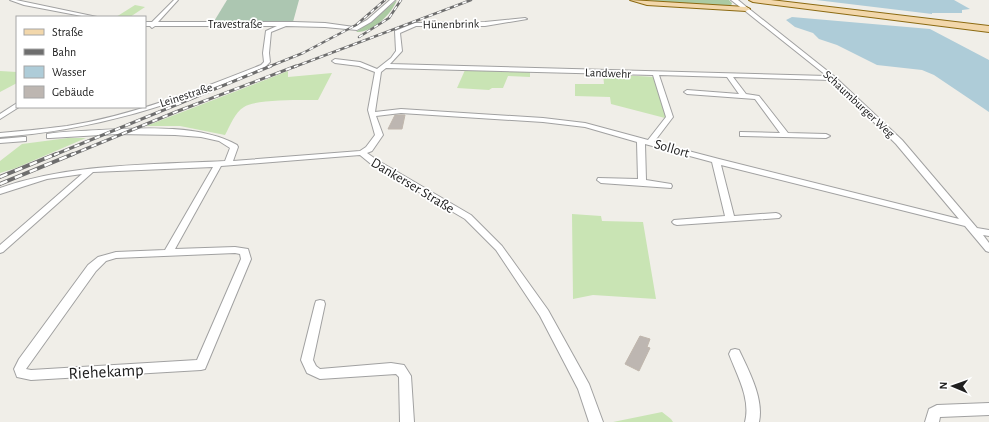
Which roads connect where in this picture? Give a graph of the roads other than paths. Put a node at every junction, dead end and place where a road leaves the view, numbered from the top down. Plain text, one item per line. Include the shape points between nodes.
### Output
1 (12, 0) edge
2 (176, 0) edge
3 (393, 0) edge
4 (634, 0) edge
5 (734, 0) edge
6 (753, 0) edge
7 (746, 9) junction
8 (90, 16) edge
9 (525, 19) dead end
10 (146, 24) edge
11 (155, 24) junction
12 (261, 24) junction
13 (285, 24) junction
14 (146, 29) edge
15 (989, 29) edge
16 (269, 31) junction
17 (335, 61) dead end
18 (380, 69) junction
19 (656, 74) junction
20 (729, 76) junction
21 (833, 78) junction
22 (686, 92) dead end
23 (744, 96) junction
24 (16, 106) edge
25 (146, 107) edge
26 (141, 108) edge
27 (372, 114) junction
28 (0, 117) edge
29 (743, 134) dead end
30 (0, 135) edge
31 (786, 135) junction
32 (826, 136) dead end
33 (641, 140) junction
34 (0, 142) edge
35 (650, 142) junction
36 (362, 153) junction
37 (716, 161) junction
38 (223, 164) junction
39 (91, 170) junction
40 (601, 180) dead end
41 (642, 182) junction
42 (668, 186) dead end
43 (0, 190) edge
44 (776, 216) dead end
45 (730, 219) junction
46 (677, 222) dead end
47 (970, 228) junction
48 (989, 233) edge
49 (989, 249) edge
50 (0, 250) edge
51 (169, 252) junction
52 (320, 304) dead end
53 (735, 354) dead end
54 (989, 409) edge
55 (407, 422) edge
56 (596, 422) edge
57 (752, 422) edge
58 (932, 422) edge

1 - 8 street
2 - 11 street
3 - 13 street, Travestraße via 360,28
4 - 7 main road
5 - 7 street, Schaumburger Weg
6 - 15 main road
7 - 21 street, Schaumburger Weg
9 - 18 street, Hünenbrink via 485,24 415,25 398,32 399,51
10 - 11 street, Travestraße
11 - 12 street, Travestraße
11 - 14 street
12 - 13 street, Travestraße
12 - 16 street
13 - 16 street
16 - 25 street, Leinestraße via 265,64 210,88
17 - 18 street, Landwehr
18 - 19 street, Landwehr
18 - 27 street via 372,102
19 - 20 street, Landwehr
19 - 35 street via 670,117
20 - 21 street, Landwehr
20 - 23 street
21 - 47 street, Schaumburger Weg via 899,142
22 - 23 street
23 - 31 street via 757,97
24 - 28 street
26 - 30 street, Leinestraße via 96,121 39,132
27 - 33 street, Sollort via 401,111 543,120 586,125
27 - 36 street via 379,135 369,149
29 - 31 street
31 - 32 street
33 - 35 street, Sollort
33 - 41 street
34 - 38 street via 76,134 193,133 231,144 234,150
35 - 37 street, Sollort
36 - 38 street, Dankerser Straße
36 - 56 street, Dankerser Straße via 468,217 499,248 544,313 584,388
37 - 45 street
37 - 47 street, Sollort
38 - 39 street, Dankerser Straße
38 - 51 street
39 - 43 street, Dankerser Straße via 50,175
39 - 50 street
40 - 41 street
41 - 42 street
44 - 45 street
45 - 46 street
47 - 48 street, Sollort
47 - 49 street, Schaumburger Weg
51 - 51 street, Riehekamp via 110,256 96,264 23,363 20,373 31,375 201,365 247,255 245,251 235,250
52 - 55 street via 307,360 308,367 320,374 391,368 400,370 405,376
53 - 57 street via 752,399
54 - 58 street via 938,411 934,413

